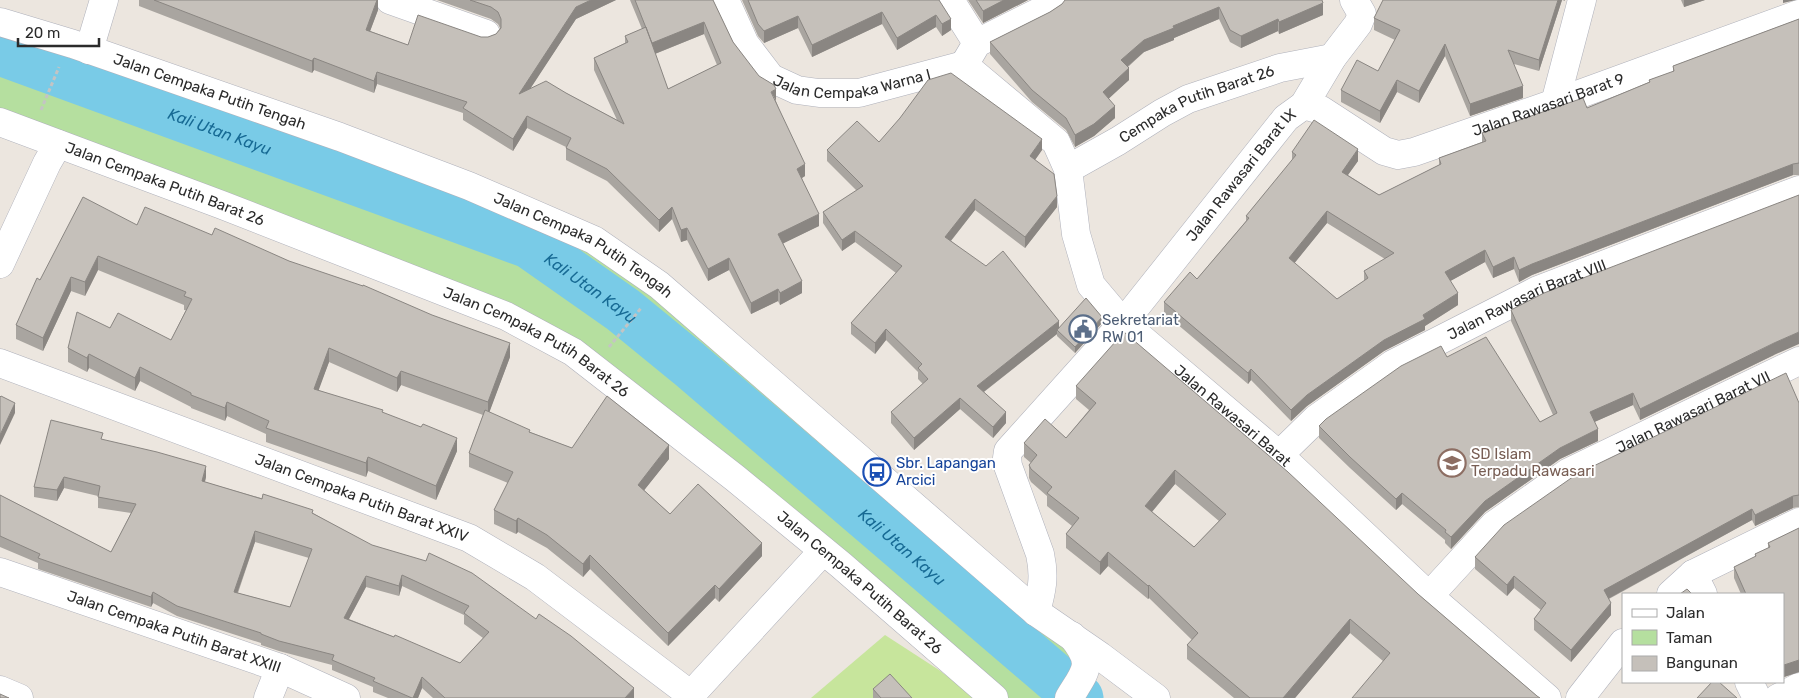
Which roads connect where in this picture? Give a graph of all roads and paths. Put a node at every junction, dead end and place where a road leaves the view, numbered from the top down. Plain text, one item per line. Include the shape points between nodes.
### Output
1 (104, 0) edge
2 (390, 0) edge
3 (725, 0) edge
4 (950, 0) edge
5 (1053, 0) edge
6 (1354, 0) edge
7 (1582, 0) edge
8 (1799, 14) edge
9 (0, 22) edge
10 (486, 34) dead end
11 (89, 50) junction
12 (970, 54) junction
13 (1332, 58) junction
14 (60, 65) dead end
15 (1555, 103) junction
16 (1304, 105) junction
17 (41, 110) dead end
18 (0, 122) edge
19 (58, 144) junction
20 (1068, 169) junction
21 (1799, 190) edge
22 (0, 264) edge
23 (639, 311) dead end
24 (1123, 323) junction
25 (614, 340) dead end
26 (1799, 360) edge
27 (0, 363) edge
28 (1279, 454) junction
29 (1799, 522) edge
30 (823, 551) junction
31 (0, 572) edge
32 (1698, 584) edge
33 (1674, 593) edge
34 (1429, 596) junction
35 (1036, 612) junction
36 (1071, 635) junction
37 (1622, 645) edge
38 (280, 668) junction
39 (1749, 683) edge
40 (1077, 684) edge
41 (1799, 687) edge
42 (0, 690) edge
43 (690, 696) edge
44 (19, 698) edge
45 (268, 698) edge
46 (346, 698) edge
47 (994, 698) edge
48 (1127, 698) edge
49 (1156, 698) edge
50 (1546, 698) edge
51 (1580, 698) edge
52 (1757, 698) edge
53 (1778, 698) edge

1 - 11 street
2 - 10 street
3 - 12 street, Jalan Cempaka Warna I via 745,44 771,78 797,90 859,92
4 - 12 street
5 - 12 street, Jalan Cempaka Warna I via 1043,10
6 - 13 street, Jalan Rawasari Barat IX via 1362,14
7 - 15 street
8 - 15 street, Jalan Rawasari Barat 9
9 - 11 street, Jalan Cempaka Putih Tengah
11 - 35 street, Jalan Cempaka Putih Tengah via 340,137 468,186 594,240 659,285
12 - 20 street via 1056,142
13 - 16 street, Jalan Rawasari Barat IX
13 - 20 street, Cempaka Putih Barat 26 via 1280,68 1188,99
14 - 17 path
15 - 16 street, Jalan Rawasari Barat 9 via 1398,155 1384,151 1321,110
16 - 24 street, Jalan Rawasari Barat IX via 1286,118
18 - 19 street, Jalan Cempaka Putih Barat 26
19 - 22 street
19 - 30 street, Jalan Cempaka Putih Barat 26 via 506,316 546,336 598,370
20 - 24 street via 1076,234 1091,285
21 - 28 street, Jalan Rawasari Barat VIII via 1538,290 1393,364 1316,419
23 - 25 path
24 - 28 street, Jalan Rawasari Barat
24 - 35 street via 1008,451 1008,466 1043,569 1043,585
26 - 34 street, Jalan Rawasari Barat VII via 1569,472 1494,525
27 - 43 street, Jalan Cempaka Putih Barat XXIV via 469,538 535,577
28 - 34 street, Jalan Rawasari Barat
29 - 32 street
30 - 43 street
30 - 47 street, Jalan Cempaka Putih Barat 26
31 - 38 street, Jalan Cempaka Putih Barat XXIII
32 - 33 street
34 - 50 street, Jalan Rawasari Barat
35 - 36 street, Jalan Cempaka Putih Tengah
36 - 40 street via 1084,650 1086,658
36 - 49 street, Jalan Cempaka Putih Tengah
37 - 51 street
38 - 45 street
38 - 46 street, Jalan Cempaka Putih Barat XXIII
39 - 52 street
40 - 48 street via 1095,674
41 - 53 street
42 - 44 street

